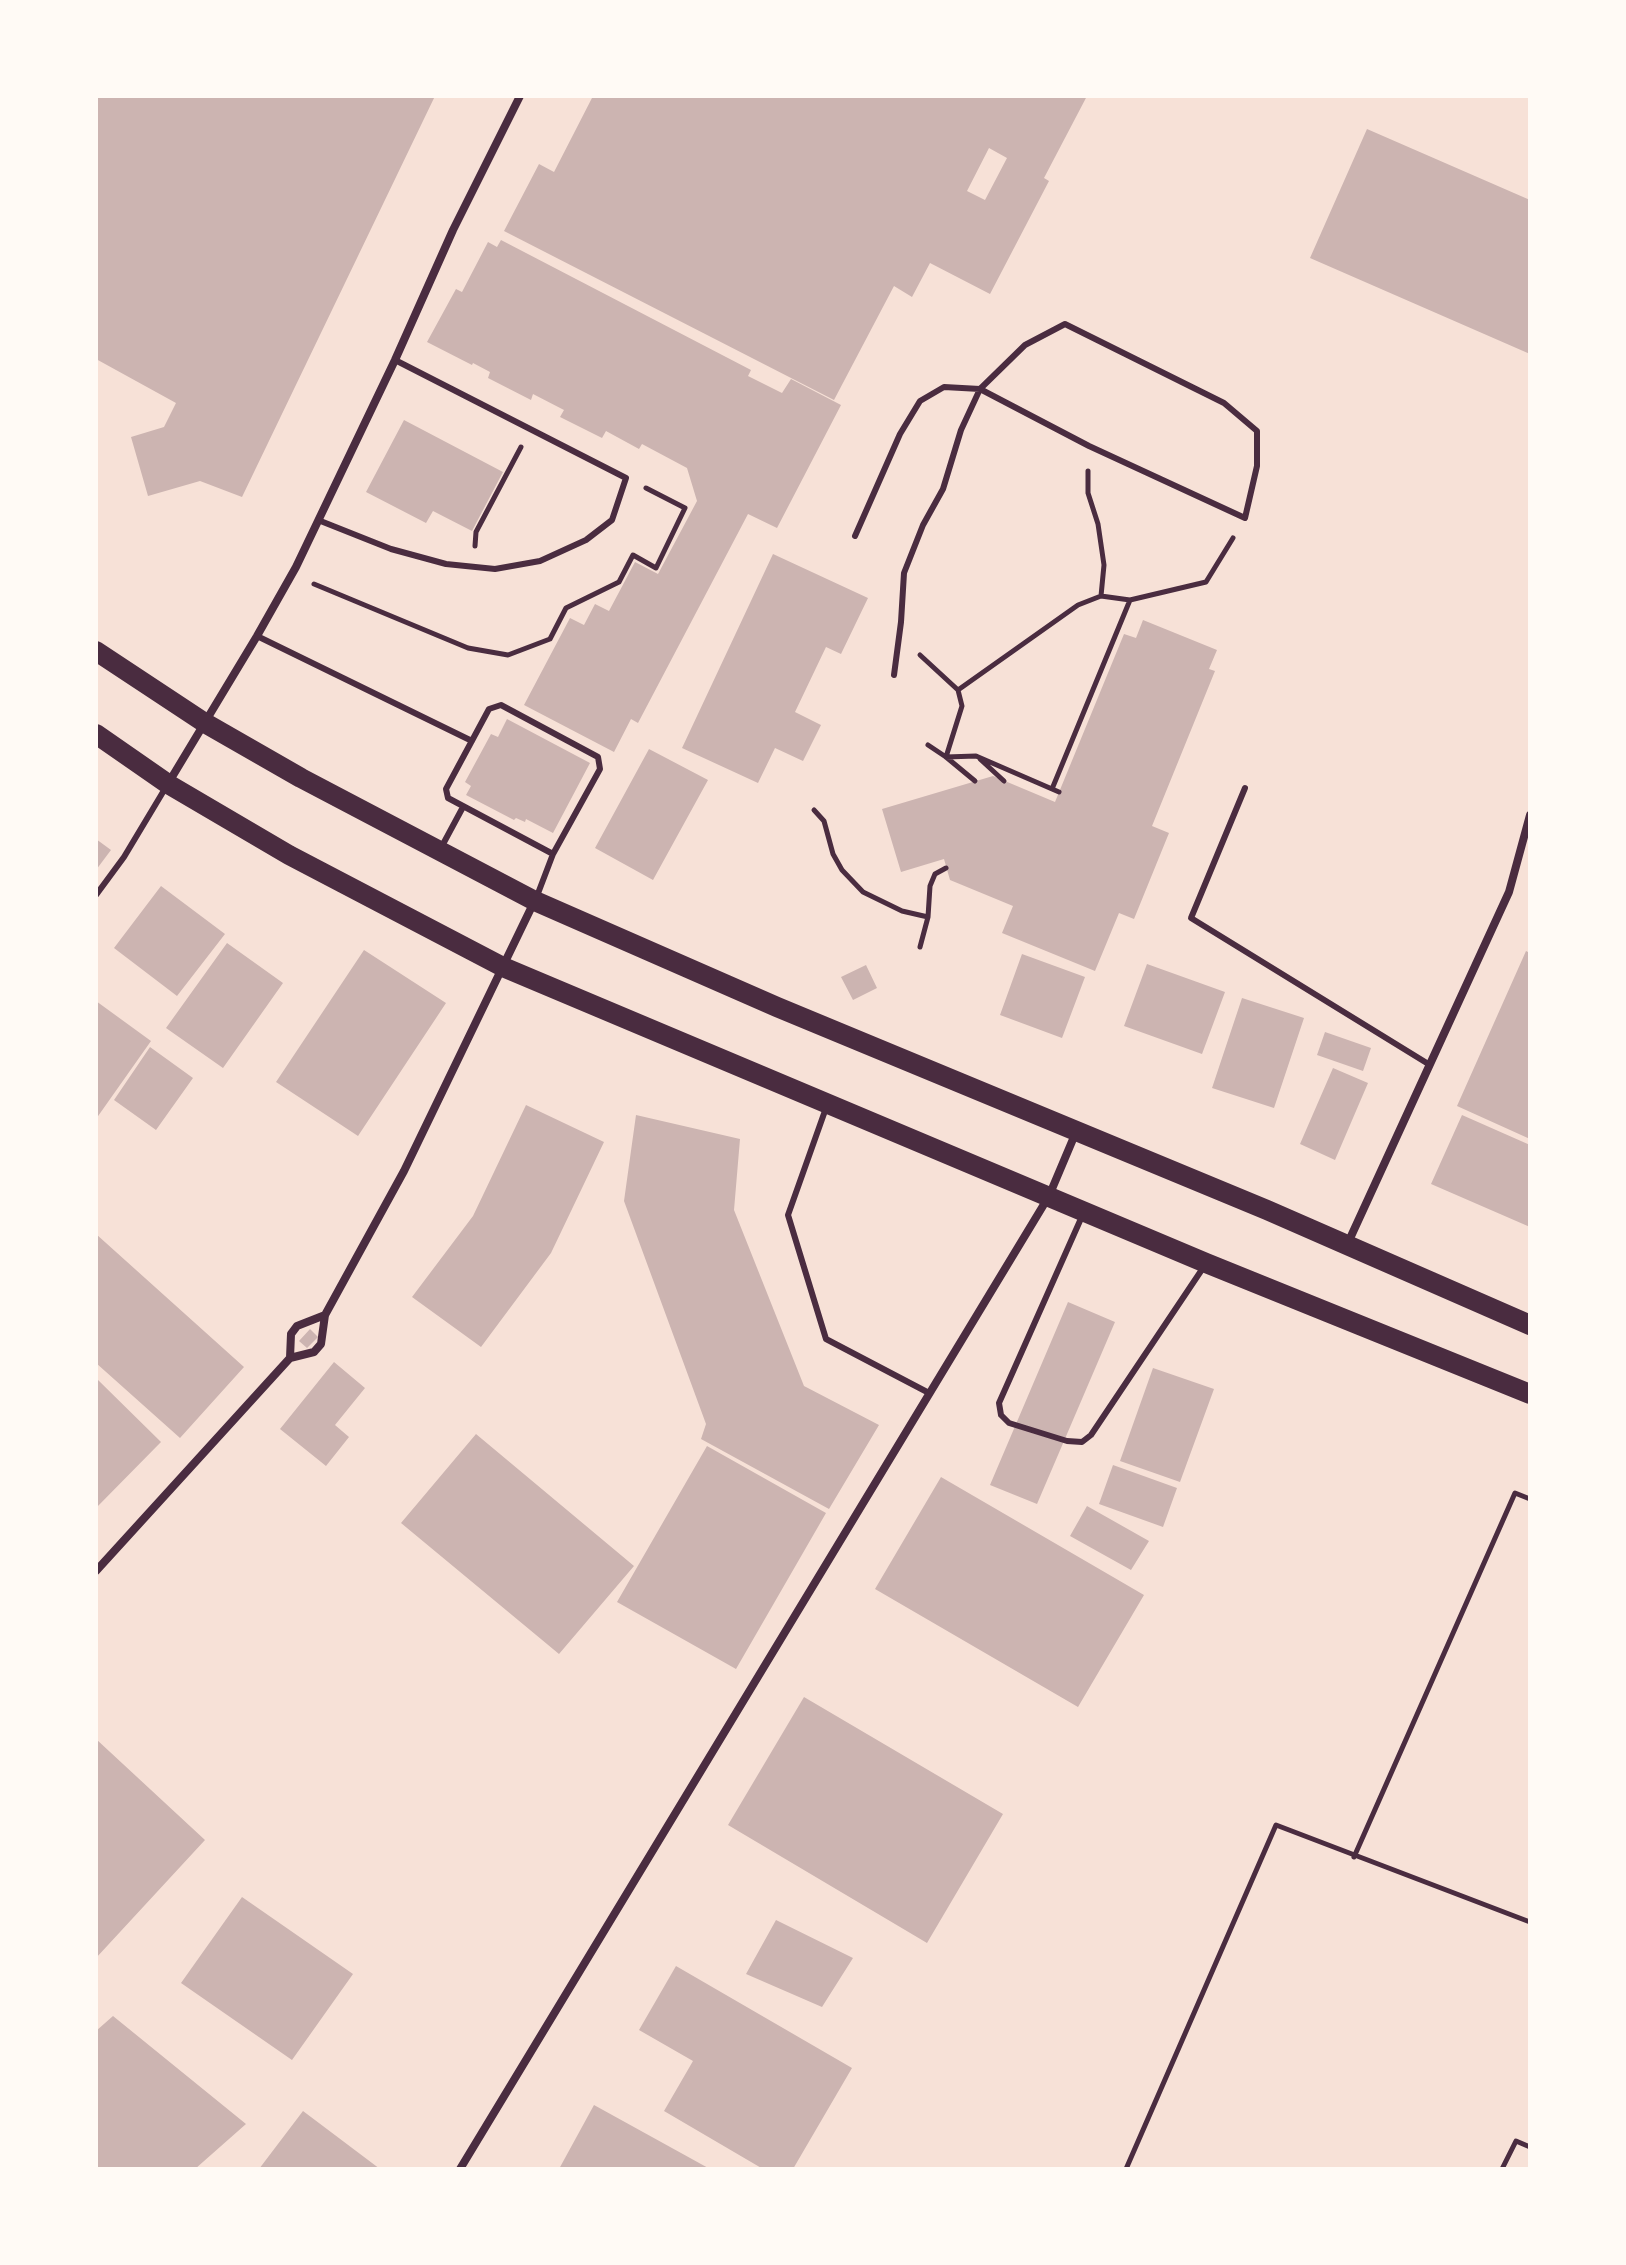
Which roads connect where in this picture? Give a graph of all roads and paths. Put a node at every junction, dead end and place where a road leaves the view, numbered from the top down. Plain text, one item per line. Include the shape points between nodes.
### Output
1 (520, 96) edge
2 (395, 360) junction
3 (980, 389) junction
4 (529, 431) junction
5 (1089, 446) junction
6 (1245, 518) junction
7 (318, 520) junction
8 (855, 536) dead end
9 (472, 567) junction
10 (1101, 596) junction
11 (1130, 600) junction
12 (257, 636) junction
13 (96, 651) edge
14 (918, 653) dead end
15 (894, 675) dead end
16 (958, 690) junction
17 (205, 723) junction
18 (96, 734) edge
19 (472, 741) junction
20 (928, 745) dead end
21 (976, 756) junction
22 (946, 757) junction
23 (975, 781) dead end
24 (1004, 781) dead end
25 (168, 784) junction
26 (1245, 788) dead end
27 (1052, 789) junction
28 (1059, 792) dead end
29 (463, 807) junction
30 (814, 810) dead end
31 (1530, 815) edge
32 (439, 851) junction
33 (553, 854) junction
34 (946, 868) dead end
35 (96, 895) edge
36 (535, 901) junction
37 (928, 917) junction
38 (920, 947) dead end
39 (503, 967) junction
40 (1430, 1065) junction
41 (827, 1105) junction
42 (1076, 1132) junction
43 (1049, 1196) junction
44 (1085, 1211) junction
45 (1346, 1246) junction
46 (1206, 1263) junction
47 (325, 1315) junction
48 (1530, 1325) edge
49 (290, 1358) junction
50 (929, 1393) junction
51 (1530, 1394) edge
52 (1530, 1499) edge
53 (96, 1571) edge
54 (1354, 1857) junction
55 (1530, 1922) edge
56 (1530, 2147) edge
57 (460, 2169) edge
58 (1126, 2169) edge
59 (1502, 2169) edge

1 - 2 street
2 - 4 lane
2 - 7 street
3 - 5 lane
3 - 6 lane via 1025,345 1065,324 1224,403 1257,431 1257,466
3 - 8 lane via 944,387 920,401
3 - 15 lane via 904,573
4 - 9 path via 476,532
4 - 9 lane via 626,478 612,520 586,540 540,561 495,569
5 - 6 lane
5 - 10 path via 1088,493 1104,565
6 - 11 path via 1206,582
7 - 9 lane via 391,549
7 - 12 street
10 - 11 path
10 - 16 path via 1078,605
11 - 27 path
12 - 17 street
12 - 19 lane
13 - 17 main road
14 - 16 path
16 - 22 path via 962,706
17 - 25 street
17 - 32 main road
18 - 25 main road
19 - 29 lane via 446,789 448,798
19 - 33 lane via 489,709 501,705 598,757 600,769
20 - 22 path
21 - 22 path
21 - 24 path
21 - 27 path
22 - 23 path
25 - 35 lane
25 - 39 main road via 289,855
26 - 40 lane via 1191,918
27 - 28 path
29 - 32 lane
29 - 33 lane
30 - 37 path via 824,821 842,870 863,892
31 - 40 street via 1509,892
32 - 36 main road
33 - 36 lane
34 - 37 path via 935,874 930,886
36 - 39 street
36 - 42 main road
37 - 38 path
39 - 41 main road
39 - 47 street via 404,1171
40 - 45 street
41 - 43 main road
41 - 50 lane via 788,1215 826,1339
42 - 43 street
42 - 45 main road
43 - 44 main road
43 - 50 street
44 - 46 main road
44 - 46 lane via 999,1403 1009,1423 1067,1441 1082,1442 1091,1435
45 - 48 main road
46 - 51 main road
47 - 49 street via 297,1326 291,1334
47 - 49 street via 321,1344 314,1352
49 - 53 street
50 - 57 street
52 - 54 path via 1515,1493
54 - 55 path
54 - 58 path via 1276,1825
56 - 59 path via 1516,2141

